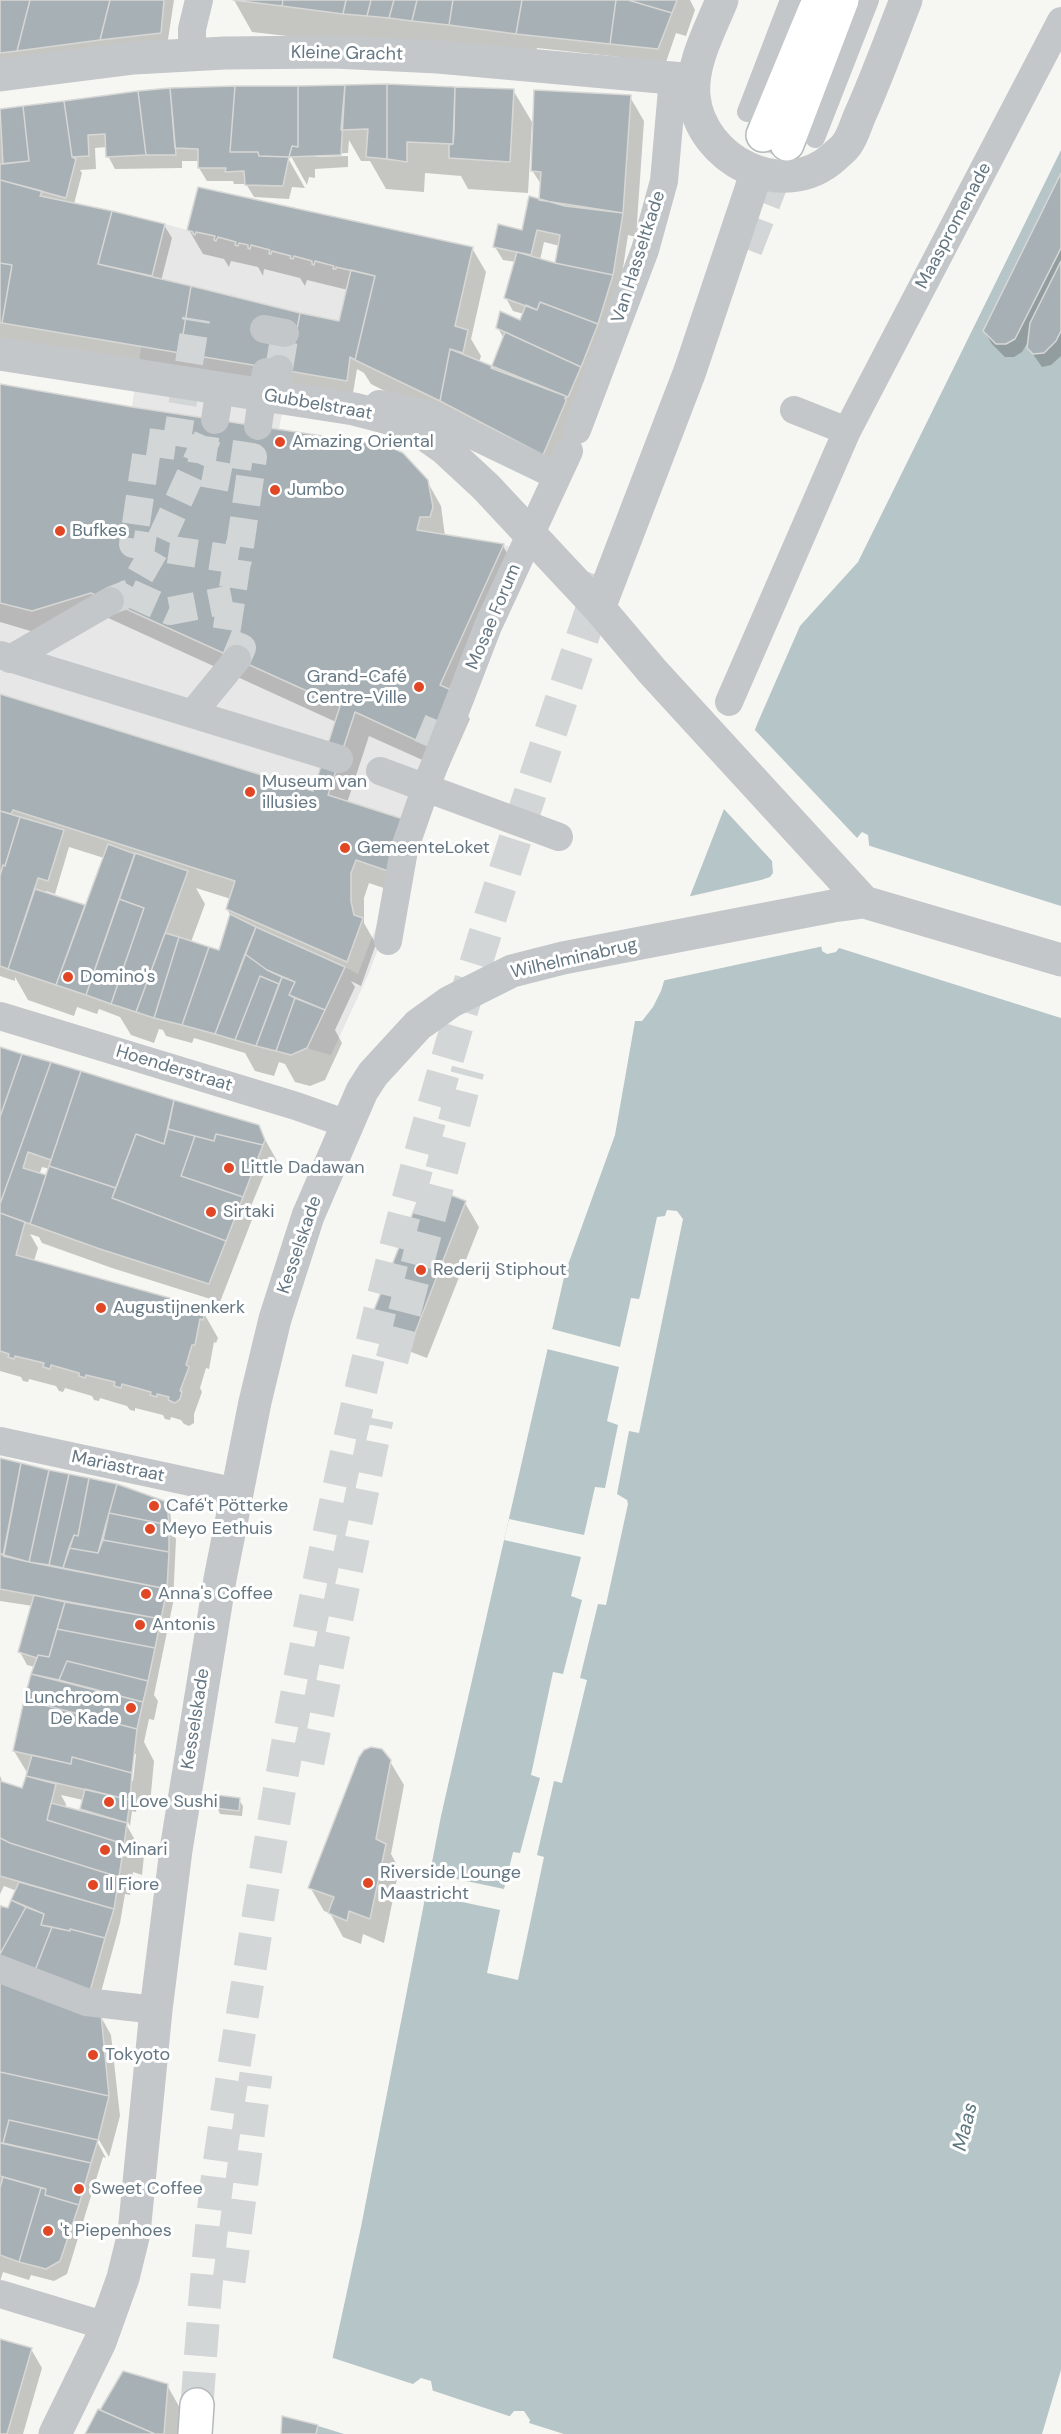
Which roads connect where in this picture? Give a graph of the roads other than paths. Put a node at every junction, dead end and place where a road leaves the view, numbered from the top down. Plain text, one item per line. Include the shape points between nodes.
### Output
1 (199, 0) edge
2 (722, 0) edge
3 (790, 0) edge
4 (819, 0) edge
5 (842, 0) edge
6 (869, 0) edge
7 (906, 0) edge
8 (1061, 21) edge
9 (192, 55) junction
10 (0, 75) edge
11 (684, 79) junction
12 (778, 133) junction
13 (756, 174) junction
14 (0, 354) edge
15 (266, 393) junction
16 (794, 410) dead end
17 (847, 431) junction
18 (573, 440) joint
19 (557, 476) junction
20 (529, 534) junction
21 (110, 602) tunnel mouth
22 (599, 608) junction
23 (5, 657) edge
24 (237, 659) dead end
25 (729, 702) dead end
26 (192, 714) junction
27 (339, 759) dead end
28 (380, 771) dead end
29 (426, 787) junction
30 (559, 837) dead end
31 (864, 902) junction
32 (387, 941) dead end
33 (1061, 960) edge
34 (0, 1016) edge
35 (347, 1124) junction
36 (0, 1442) edge
37 (237, 1492) junction
38 (0, 1970) edge
39 (156, 2010) junction
40 (0, 2294) edge
41 (106, 2326) junction
42 (55, 2434) edge

1 - 9 street via 192,28
2 - 11 street, Van Hasseltkade via 700,56
3 - 12 lane
4 - 12 main road
5 - 12 main road
6 - 12 lane
7 - 13 street, Van Hasseltkade via 847,144 825,164 800,176
8 - 17 street, Maaspromenade
9 - 10 street, Kleine Gracht
9 - 11 street, Kleine Gracht via 373,53
11 - 13 street, Van Hasseltkade via 704,130 737,163
11 - 18 street, Van Hasseltkade via 664,181 645,250
13 - 22 street via 690,371
14 - 15 street, Gubbelstraat via 218,404
15 - 19 street via 430,415
15 - 20 street, Gubbelstraat via 379,415 420,430 486,488
16 - 17 street
17 - 25 street, Maaspromenade
18 - 19 street, Mosae Forum
19 - 20 street, Mosae Forum
20 - 22 street, Gubbelstraat
20 - 29 street, Mosae Forum via 442,738
21 - 23 street
22 - 31 street
23 - 26 street
24 - 26 street
26 - 27 street
28 - 29 street
29 - 30 street
29 - 32 street, Mosae Forum via 404,850
31 - 33 street, Wilhelminabrug
31 - 35 street, Wilhelminabrug via 563,958 512,972 450,1002 418,1025 373,1074
34 - 35 street, Hoenderstraat
35 - 37 street, Kesselskade via 308,1216 278,1311
36 - 37 street, Mariastraat
37 - 39 street, Kesselskade via 192,1744
38 - 39 street via 86,2002
39 - 41 street, Kesselskade via 134,2233
40 - 41 street
41 - 42 street, Kesselskade

